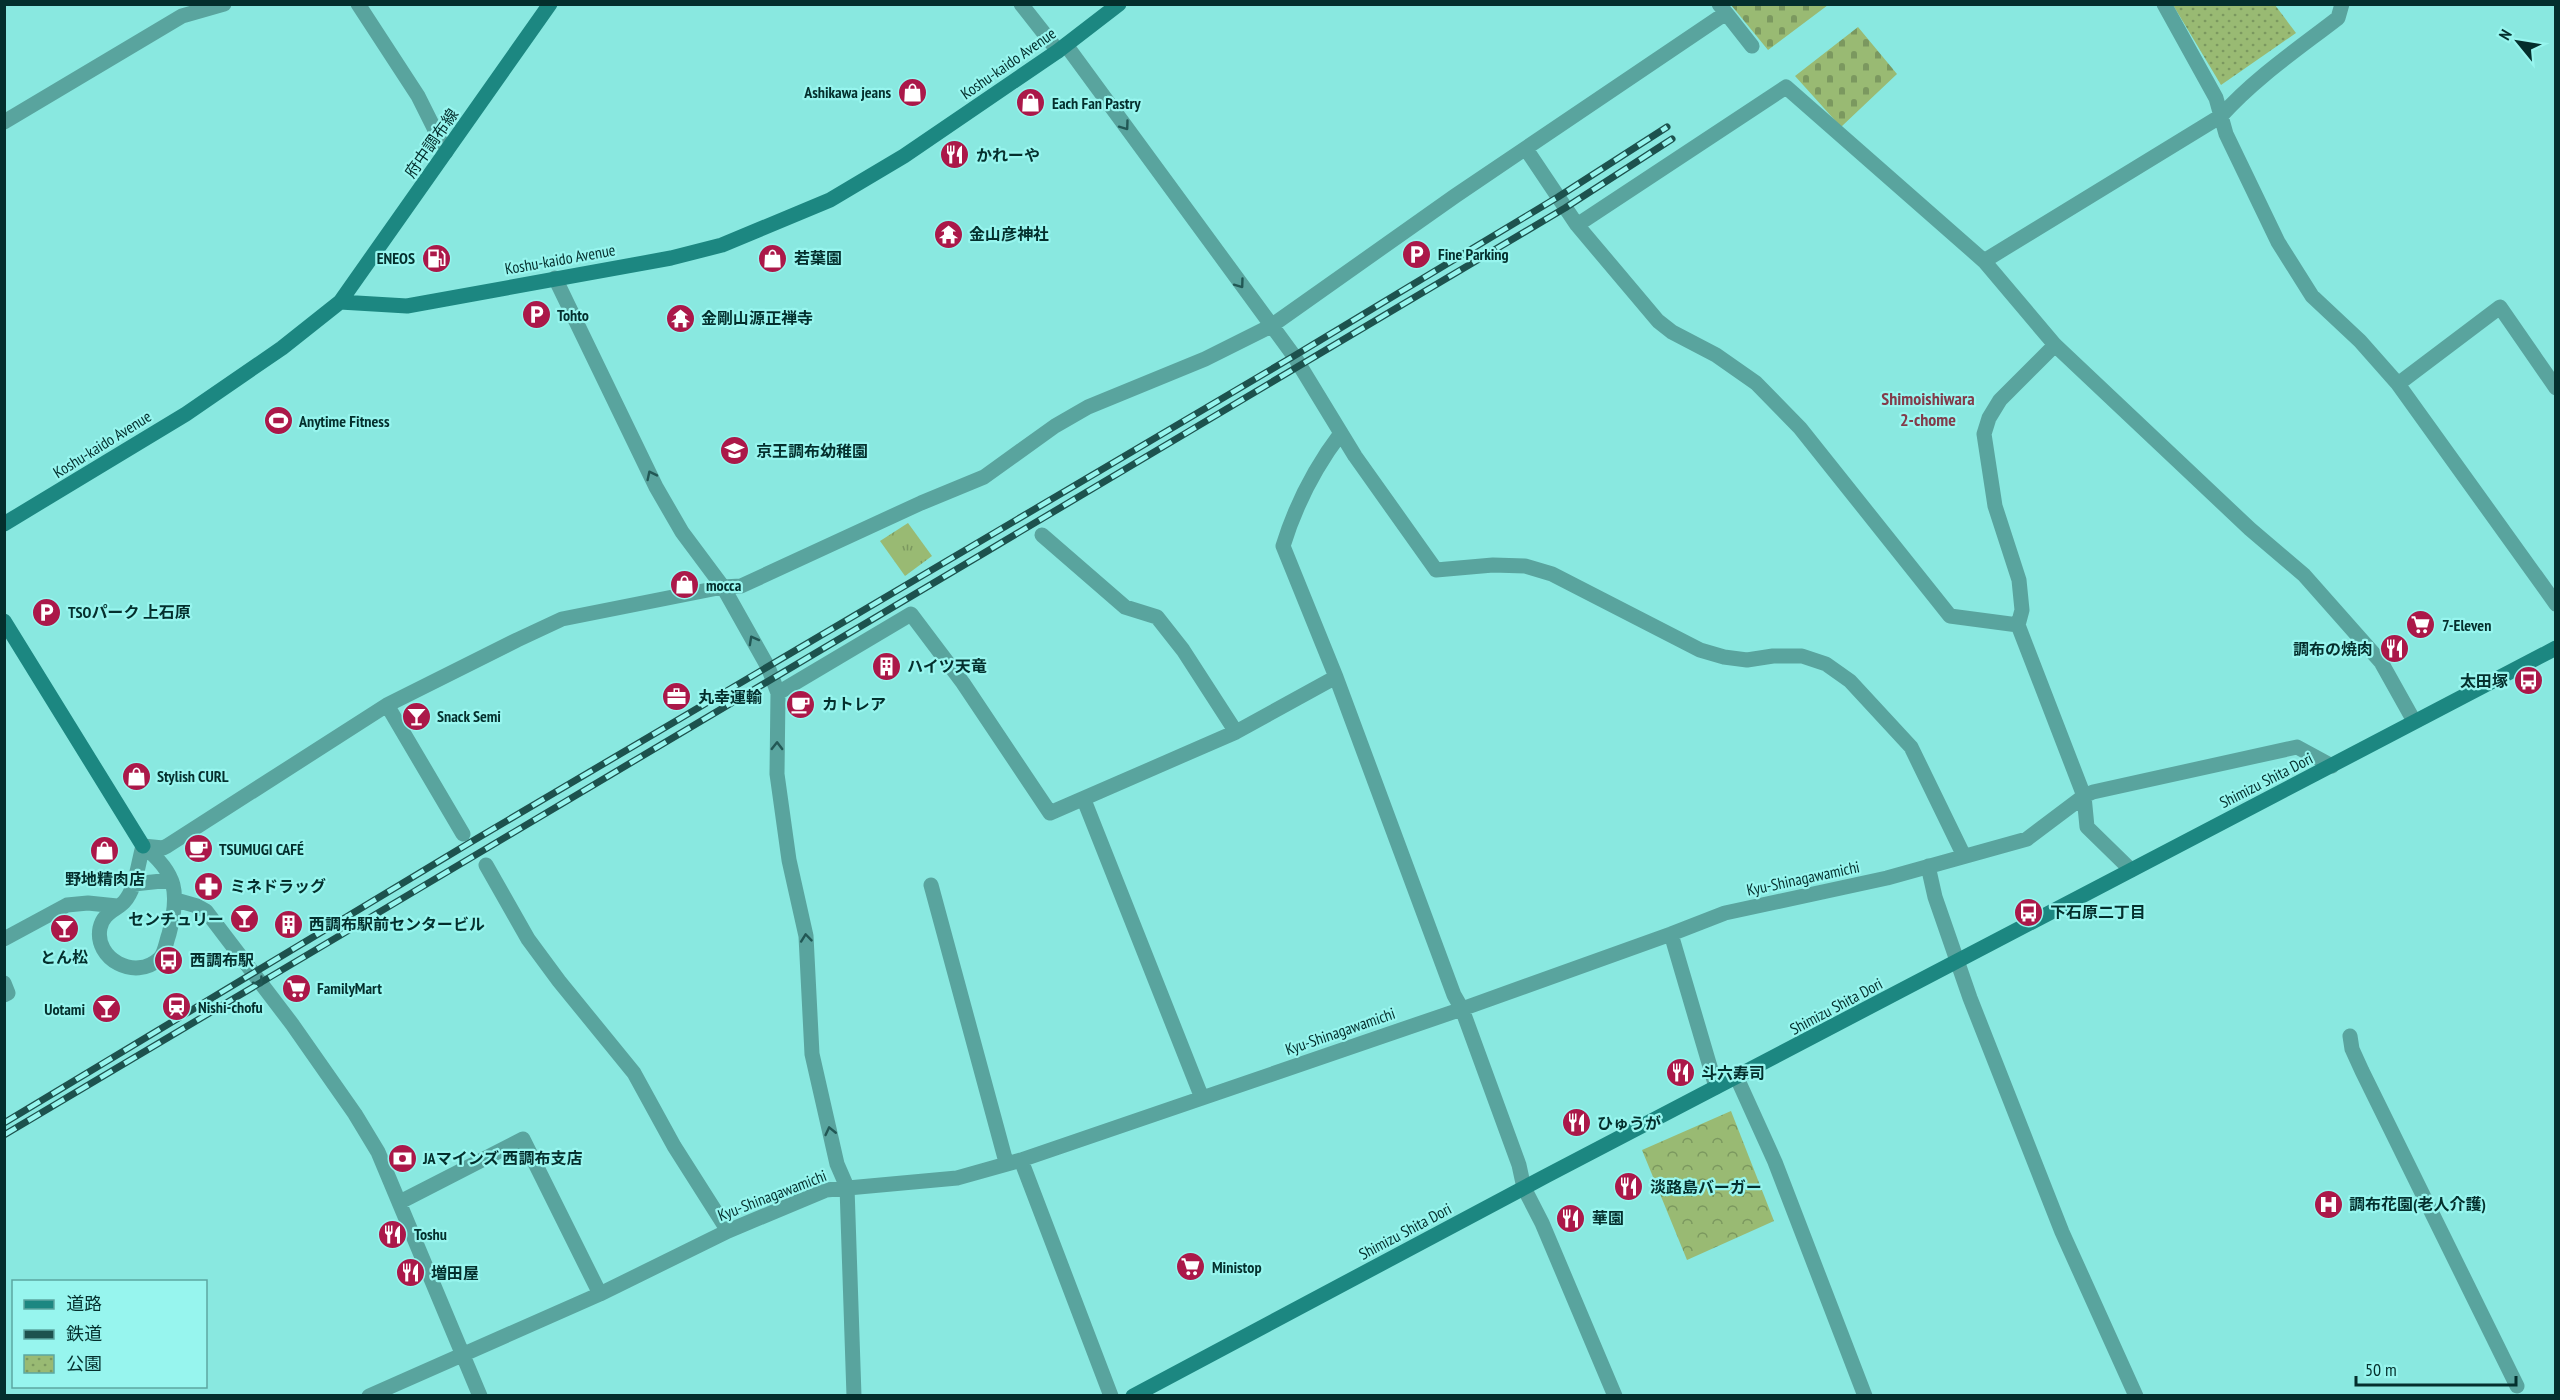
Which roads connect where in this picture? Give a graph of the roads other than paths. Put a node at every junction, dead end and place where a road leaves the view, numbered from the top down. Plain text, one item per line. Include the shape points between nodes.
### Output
1 (224, 4) edge
2 (358, 4) edge
3 (550, 4) edge
4 (1021, 4) edge
5 (1119, 4) edge
6 (2164, 4) edge
7 (2342, 4) edge
8 (1723, 9) edge
9 (179, 10) edge
10 (1752, 46) dead end
11 (1062, 48) junction
12 (2221, 116) junction
13 (4, 122) edge
14 (1526, 149) junction
15 (446, 152) junction
16 (1577, 225) junction
17 (1984, 261) junction
18 (555, 278) junction
19 (340, 302) junction
20 (1271, 326) junction
21 (2055, 345) junction
22 (2398, 384) junction
23 (2556, 388) edge
24 (1341, 433) junction
25 (4, 524) edge
26 (1042, 535) dead end
27 (723, 587) junction
28 (2556, 604) edge
29 (4, 621) edge
30 (2018, 625) junction
31 (2556, 648) edge
32 (1336, 677) junction
33 (778, 693) junction
34 (387, 705) junction
35 (2414, 721) junction
36 (1236, 732) junction
37 (2332, 766) junction
38 (2084, 796) junction
39 (1083, 800) junction
40 (464, 834) dead end
41 (143, 846) junction
42 (1964, 856) junction
43 (486, 865) dead end
44 (1928, 866) junction
45 (2130, 870) junction
46 (171, 880) junction
47 (134, 884) junction
48 (931, 885) dead end
49 (176, 900) junction
50 (117, 906) junction
51 (1671, 934) junction
52 (4, 939) edge
53 (1958, 962) junction
54 (4, 983) edge
55 (4, 995) edge
56 (1462, 1009) junction
57 (2350, 1036) dead end
58 (1737, 1078) junction
59 (1716, 1088) junction
60 (1202, 1098) junction
61 (1013, 1161) junction
62 (847, 1187) junction
63 (1524, 1188) junction
64 (400, 1202) junction
65 (728, 1231) junction
66 (600, 1294) junction
67 (463, 1355) junction
68 (2517, 1386) dead end
69 (369, 1395) edge
70 (480, 1395) edge
71 (854, 1395) edge
72 (1111, 1395) edge
73 (1132, 1395) edge
74 (1615, 1395) edge
75 (1865, 1395) edge
76 (2136, 1395) edge

1 - 9 street
2 - 15 street via 418,96
3 - 15 street, 府中調布線
4 - 11 street
5 - 11 street, Koshu-kaido Avenue
6 - 12 street via 2216,98
7 - 12 street via 2338,18 2250,87
8 - 10 street
8 - 14 street
9 - 13 street
11 - 18 street, Koshu-kaido Avenue via 904,156 830,200 722,245
11 -> 20 street
12 - 17 street
12 - 22 street via 2278,242 2312,296 2360,340
14 - 16 street
14 - 20 street
15 - 19 street, 府中調布線
16 - 17 street via 1786,87
16 - 30 street via 1658,321 1756,383 1800,428 1950,616
17 - 21 street
18 - 19 street, Koshu-kaido Avenue via 407,306
27 -> 18 street via 682,532 656,487
19 - 25 street, Koshu-kaido Avenue via 282,348 186,414
20 - 24 street via 1304,370
20 - 27 street via 1088,407 984,477 741,586
21 - 30 street via 2000,400 1984,434 1995,506 2019,580 2022,610
21 - 35 street via 2304,575 2381,662
22 - 23 street via 2500,307
22 - 28 street
24 - 32 street via 1300,502 1283,546
24 - 42 street via 1436,570 1525,566 1552,574 1700,650 1747,660 1802,656 1826,664 1850,681 1911,747
26 - 36 street via 1125,607 1157,617
33 -> 27 street via 768,667
27 - 34 street via 562,619
29 - 41 street
30 - 38 street
31 - 35 street, Shimizu Shita Dori
32 - 36 street
32 - 56 street
33 - 39 street via 911,614 963,683 1050,813
62 -> 33 street via 837,1164 812,1054 806,936 789,860 777,774
34 - 40 street
34 - 41 street via 163,848
35 - 37 street, Shimizu Shita Dori
36 - 39 street
37 - 38 street, Kyu-Shinagawamichi via 2297,747
37 - 45 street, Shimizu Shita Dori
38 - 42 street, Kyu-Shinagawamichi via 2027,839
38 - 45 street via 2087,827
39 - 60 street
41 - 46 street via 161,860
41 - 47 street
42 - 44 street, Kyu-Shinagawamichi
43 - 65 street via 528,939 634,1072 674,1146
44 - 51 street, Kyu-Shinagawamichi via 1725,913
44 - 53 street
45 - 53 street, Shimizu Shita Dori
46 - 47 street
46 - 49 street
47 - 50 street
48 - 61 street
49 - 50 street via 159,959 139,969 112,960 100,941 104,918
49 -> 64 street via 206,911 292,1024 378,1152
50 - 52 street via 67,905
51 - 56 street, Kyu-Shinagawamichi
51 - 59 street
53 - 58 street, Shimizu Shita Dori
53 - 76 street via 2062,1232
54 - 55 street via 8,993
56 - 60 street, Kyu-Shinagawamichi
56 - 63 street
57 - 68 street via 2362,1071
58 - 59 street, Shimizu Shita Dori
58 - 75 street via 1775,1162
59 - 63 street, Shimizu Shita Dori
60 - 61 street, Kyu-Shinagawamichi
61 - 62 street, Kyu-Shinagawamichi via 957,1178
61 - 72 street
62 - 65 street, Kyu-Shinagawamichi via 826,1190
62 - 71 street
63 - 73 street, Shimizu Shita Dori
63 - 74 street
64 - 66 street via 523,1139
64 - 67 street
65 - 66 street, Kyu-Shinagawamichi
66 - 67 street, Kyu-Shinagawamichi
67 - 69 street, Kyu-Shinagawamichi
67 - 70 street

